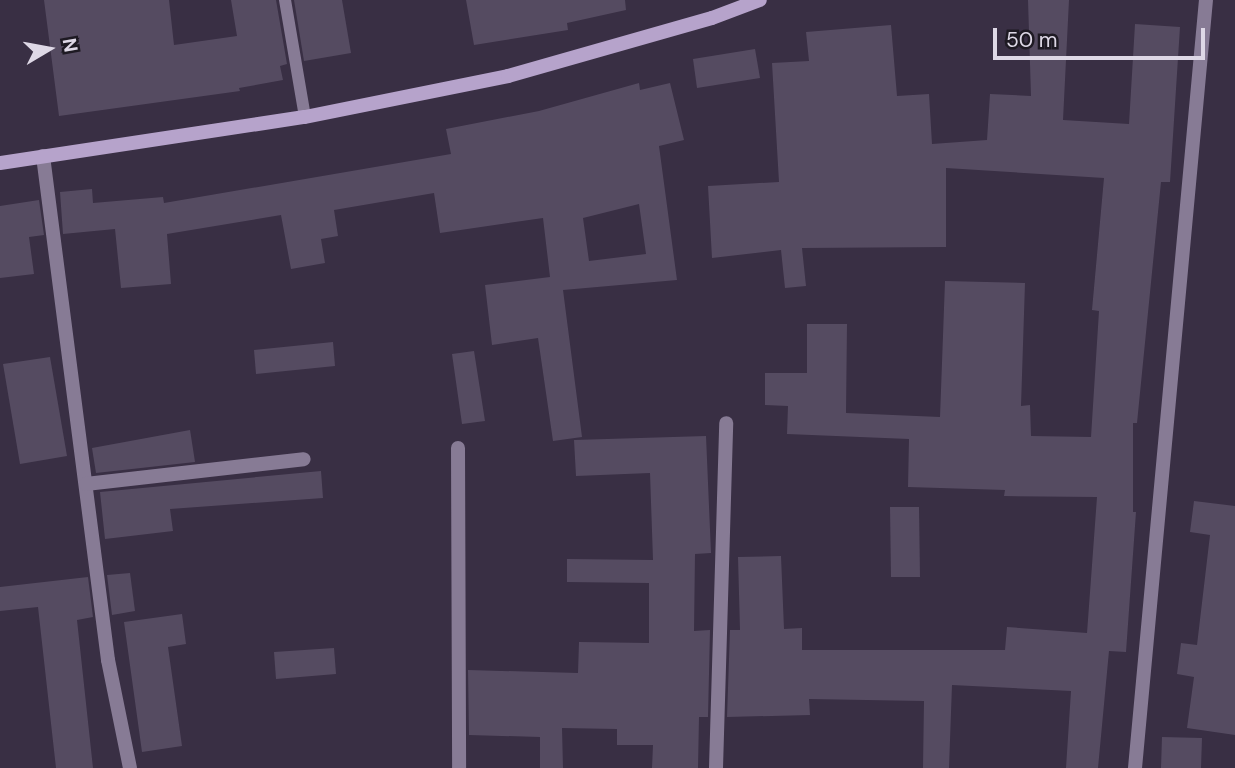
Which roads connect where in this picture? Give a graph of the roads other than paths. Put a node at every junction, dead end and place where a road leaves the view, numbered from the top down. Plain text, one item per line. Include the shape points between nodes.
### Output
1 (285, 0) edge
2 (760, 0) edge
3 (1206, 0) edge
4 (305, 117) junction
5 (43, 156) junction
6 (0, 163) edge
7 (726, 423) dead end
8 (458, 448) dead end
9 (304, 459) dead end
10 (86, 484) junction
11 (131, 768) edge
12 (459, 768) edge
13 (716, 768) edge
14 (1135, 768) edge

1 - 4 lane
2 - 4 main road via 712,19 508,76
3 - 14 street
4 - 5 main road
5 - 6 main road
5 - 10 street
7 - 13 street
8 - 12 street
9 - 10 street
10 - 11 street via 108,660

